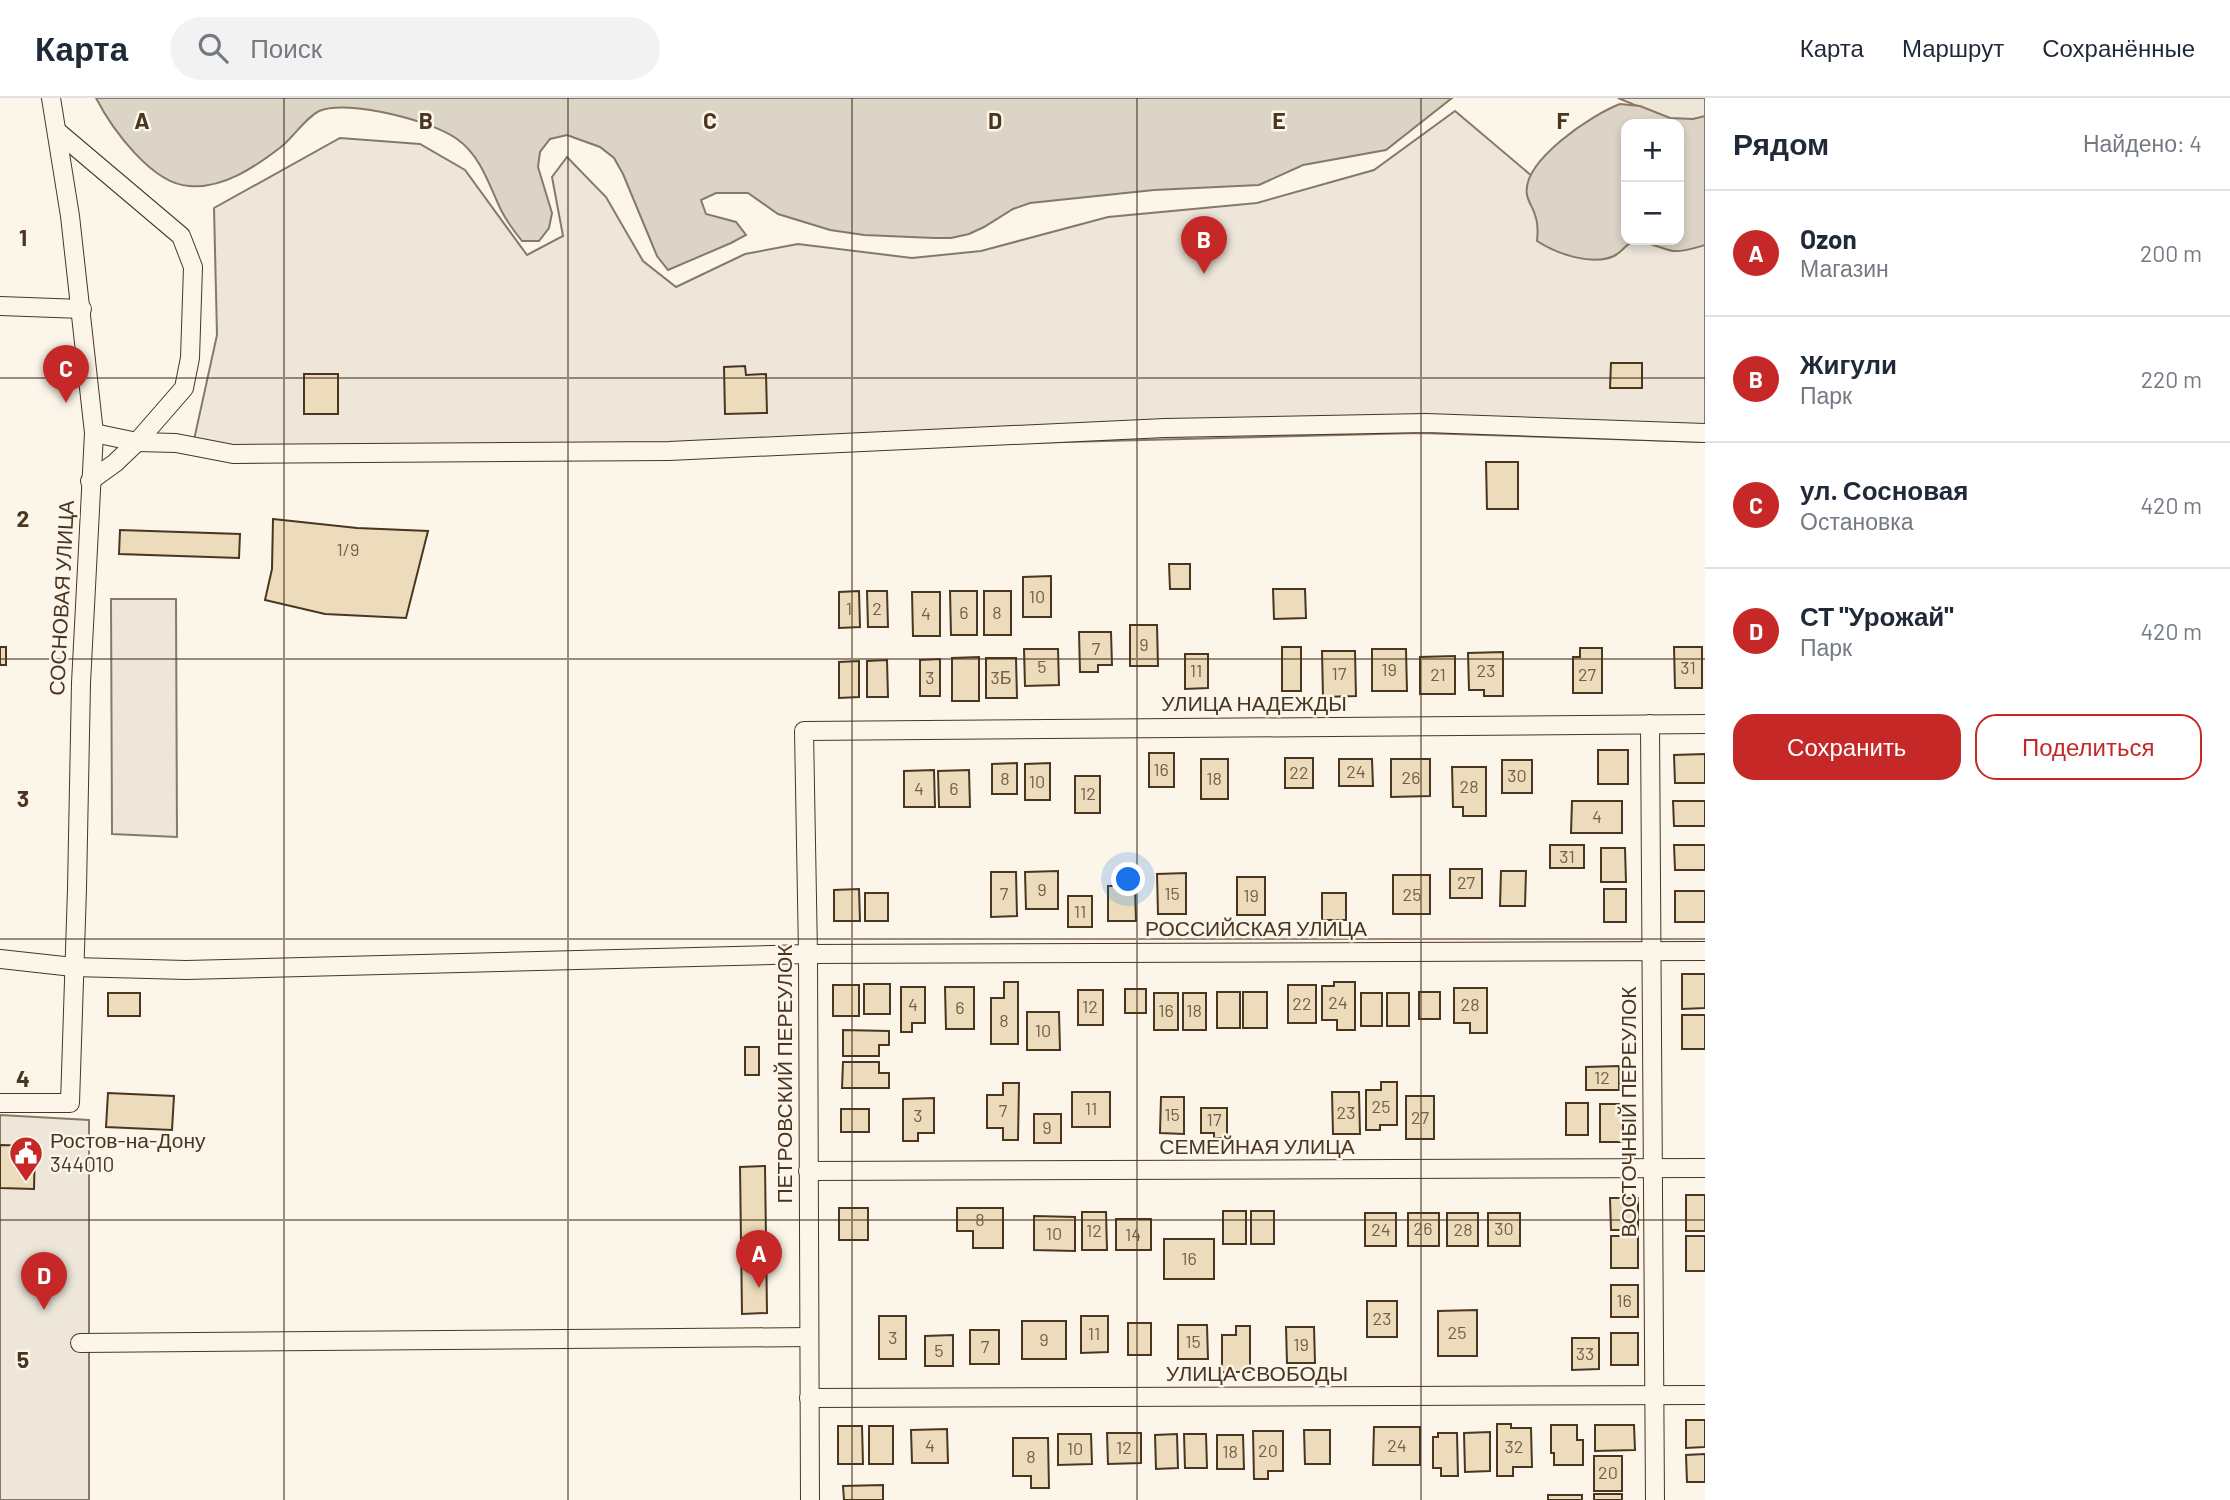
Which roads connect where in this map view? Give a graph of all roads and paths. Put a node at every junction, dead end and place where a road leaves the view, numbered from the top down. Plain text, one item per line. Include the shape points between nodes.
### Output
1 (51, 98) edge
2 (58, 132) junction
3 (0, 306) edge
4 (82, 309) junction
5 (94, 433) junction
6 (1705, 433) edge
7 (137, 442) junction
8 (90, 481) junction
9 (1650, 724) junction
10 (1705, 724) edge
11 (804, 731) joint
12 (1651, 951) junction
13 (1705, 951) edge
14 (808, 954) junction
15 (0, 958) edge
16 (74, 967) junction
17 (0, 1103) edge
18 (1652, 1168) junction
19 (1705, 1168) edge
20 (808, 1171) junction
21 (809, 1337) junction
22 (80, 1343) dead end
23 (1653, 1395) junction
24 (1705, 1395) edge
25 (809, 1398) junction
26 (810, 1500) edge
27 (1655, 1500) edge

1 - 2 street, СОСНОВАЯ УЛИЦА
2 - 4 street, СОСНОВАЯ УЛИЦА
2 - 7 street via 181,236 193,267 190,358 184,388
3 - 4 street
4 - 5 street, СОСНОВАЯ УЛИЦА
5 - 7 street
5 - 8 street, СОСНОВАЯ УЛИЦА
6 - 7 street via 1412,424 1165,428 669,451 233,454 176,443
7 - 8 street
8 - 16 street, СОСНОВАЯ УЛИЦА
9 - 10 street, УЛИЦА НАДЕЖДЫ
9 - 11 street, УЛИЦА НАДЕЖДЫ
9 - 12 street, ВОСТОЧНЫЙ ПЕРЕУЛОК
11 - 14 street, ПЕТРОВСКИЙ ПЕРЕУЛОК
12 - 13 street, РОССИЙСКАЯ УЛИЦА
12 - 14 street, РОССИЙСКАЯ УЛИЦА
12 - 18 street, ВОСТОЧНЫЙ ПЕРЕУЛОК
14 - 16 street, РОССИЙСКАЯ УЛИЦА via 186,970
14 - 20 street, ПЕТРОВСКИЙ ПЕРЕУЛОК
15 - 16 street, РОССИЙСКАЯ УЛИЦА
16 - 17 street, СОСНОВАЯ УЛИЦА via 70,1103
18 - 19 street, СЕМЕЙНАЯ УЛИЦА
18 - 20 street, СЕМЕЙНАЯ УЛИЦА
18 - 23 street, ВОСТОЧНЫЙ ПЕРЕУЛОК
20 - 21 street, ПЕТРОВСКИЙ ПЕРЕУЛОК
21 - 22 street
21 - 25 street, ПЕТРОВСКИЙ ПЕРЕУЛОК
23 - 24 street, УЛИЦА СВОБОДЫ
23 - 25 street, УЛИЦА СВОБОДЫ
23 - 27 street, ВОСТОЧНЫЙ ПЕРЕУЛОК
25 - 26 street, ПЕТРОВСКИЙ ПЕРЕУЛОК

